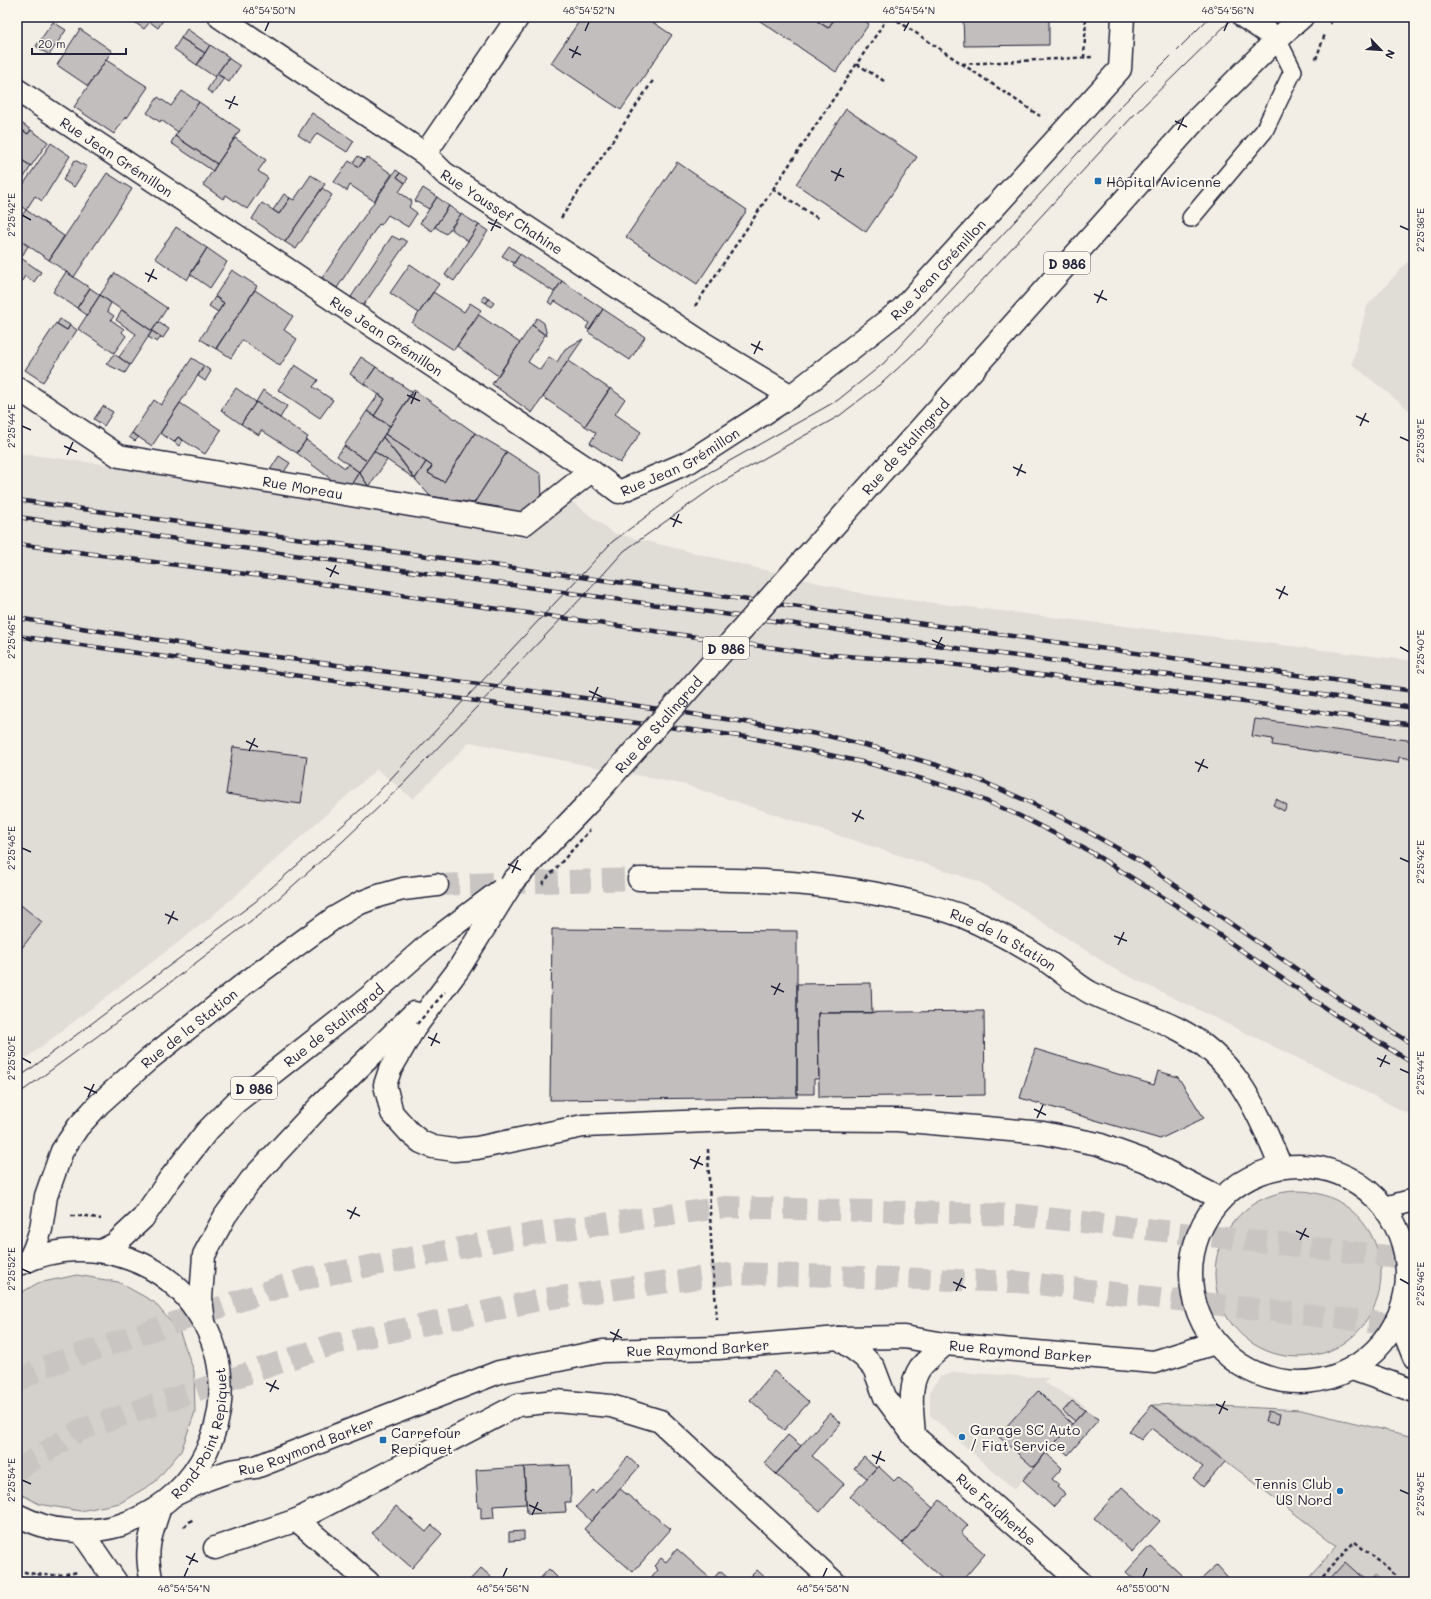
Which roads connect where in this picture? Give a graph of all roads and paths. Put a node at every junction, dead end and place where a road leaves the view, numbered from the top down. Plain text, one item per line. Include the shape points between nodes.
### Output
1 (220, 17) edge
2 (518, 17) edge
3 (888, 17) edge
4 (892, 17) edge
5 (1086, 17) edge
6 (1123, 17) edge
7 (1244, 17) edge
8 (1302, 17) edge
9 (1277, 39) junction
10 (1121, 56) junction
11 (1084, 58) junction
12 (857, 64) junction
13 (962, 64) junction
14 (654, 79) dead end
15 (884, 81) dead end
16 (17, 90) edge
17 (1063, 131) junction
18 (425, 154) junction
19 (773, 189) junction
20 (1191, 218) dead end
21 (819, 219) dead end
22 (546, 240) junction
23 (681, 328) junction
24 (17, 388) edge
25 (791, 396) junction
26 (591, 471) junction
27 (639, 879) tunnel mouth
28 (514, 880) junction
29 (436, 885) tunnel mouth
30 (458, 970) junction
31 (708, 1158) dead end
32 (1281, 1167) junction
33 (1221, 1199) junction
34 (1414, 1200) edge
35 (1385, 1208) junction
36 (101, 1251) junction
37 (23, 1263) edge
38 (1398, 1316) junction
39 (204, 1323) junction
40 (717, 1327) dead end
41 (839, 1338) junction
42 (1215, 1343) junction
43 (945, 1344) junction
44 (1414, 1357) edge
45 (1352, 1369) junction
46 (1414, 1391) edge
47 (914, 1436) junction
48 (168, 1500) junction
49 (297, 1520) junction
50 (23, 1522) edge
51 (81, 1531) junction
52 (215, 1548) dead end
53 (116, 1582) edge
54 (152, 1582) edge
55 (368, 1582) edge
56 (834, 1582) edge
57 (1080, 1582) edge
58 (1317, 1582) edge
59 (1398, 1582) edge

1 - 18 main road, Rue Youssef Chahine
2 - 18 main road
3 - 12 path
4 - 13 path
5 - 11 path
6 - 10 main road, Rue Jean Grémillon
7 - 9 main road
8 - 9 main road, Rue de Stalingrad / D 986
9 - 20 lane via 1292,71 1264,131
9 - 28 main road, Rue de Stalingrad / D 986, bridge via 1191,125 589,802
10 - 11 path
10 - 17 main road, Rue Jean Grémillon via 1120,69
11 - 13 path
12 - 15 path
12 - 19 path
13 - 17 path
14 - 22 path
16 - 26 main road, Rue Jean Grémillon
17 - 25 main road, Rue Jean Grémillon via 902,309
18 - 22 main road, Rue Youssef Chahine via 444,172
19 - 21 path
19 - 23 path
22 - 23 main road, Rue Youssef Chahine
23 - 25 main road, Rue Youssef Chahine
24 - 26 main road, Rue Moreau via 119,456 524,524
25 - 26 main road, Rue Jean Grémillon via 689,462 619,492
27 - 32 main road, Rue de la Station via 729,879 834,886 929,905 961,916 992,930 1048,962 1089,992 1178,1030 1215,1053 1254,1104
28 - 30 main road, Rue de Stalingrad, bridge
28 - 36 main road, Rue de Stalingrad / D 986, bridge via 429,944 368,998 236,1102 207,1131 143,1218 114,1244
29 - 37 main road, Rue de la Station via 403,889 378,896 334,918 244,984 148,1060 99,1104 78,1127 62,1151 46,1196 41,1229 35,1247
30 - 33 main road via 413,1030 390,1070 385,1085 392,1113 410,1133 433,1147 454,1150 477,1148 583,1126 759,1119 896,1120 1043,1133 1098,1144 1148,1162
30 - 39 main road, Rue de Stalingrad via 320,1106 251,1180 225,1216 204,1255 201,1298
31 - 40 path
32 - 33 main road via 1248,1178
32 - 35 main road via 1310,1166 1339,1173 1364,1187
33 - 42 main road via 1205,1220 1195,1244 1191,1270 1193,1296 1201,1321
34 - 35 main road
35 - 38 main road via 1402,1242 1407,1280
36 - 37 main road, Rond-Point Repiquet via 64,1251
36 - 39 main road, Rond-Point Repiquet via 142,1264 161,1275 178,1288
38 - 44 main road
38 - 45 main road via 1387,1337 1371,1355
39 - 48 main road, Rond-Point Repiquet via 215,1347 220,1373 221,1400 217,1426 208,1451 194,1474
41 - 43 main road, Rue Raymond Barker via 904,1337
41 - 47 main road, Rue Faidherbe via 864,1356 874,1368 885,1397
41 - 48 main road, Rue Raymond Barker via 718,1348 603,1351 499,1372 256,1467 230,1471 205,1480
42 - 43 main road, Rue Raymond Barker via 1154,1362
42 - 45 main road via 1237,1363 1264,1377 1293,1382 1323,1380
43 - 47 main road via 920,1369 914,1383
45 - 46 main road
47 - 57 main road, Rue Faidherbe
48 - 51 main road, Rond-Point Repiquet via 141,1517 122,1525 102,1530
48 - 54 main road via 147,1546 148,1568
49 - 52 main road
49 - 55 main road
49 - 56 main road via 518,1405 556,1401 611,1406 660,1421
50 - 51 main road, Rond-Point Repiquet
51 - 53 main road
58 - 59 path via 1355,1540 1395,1575

